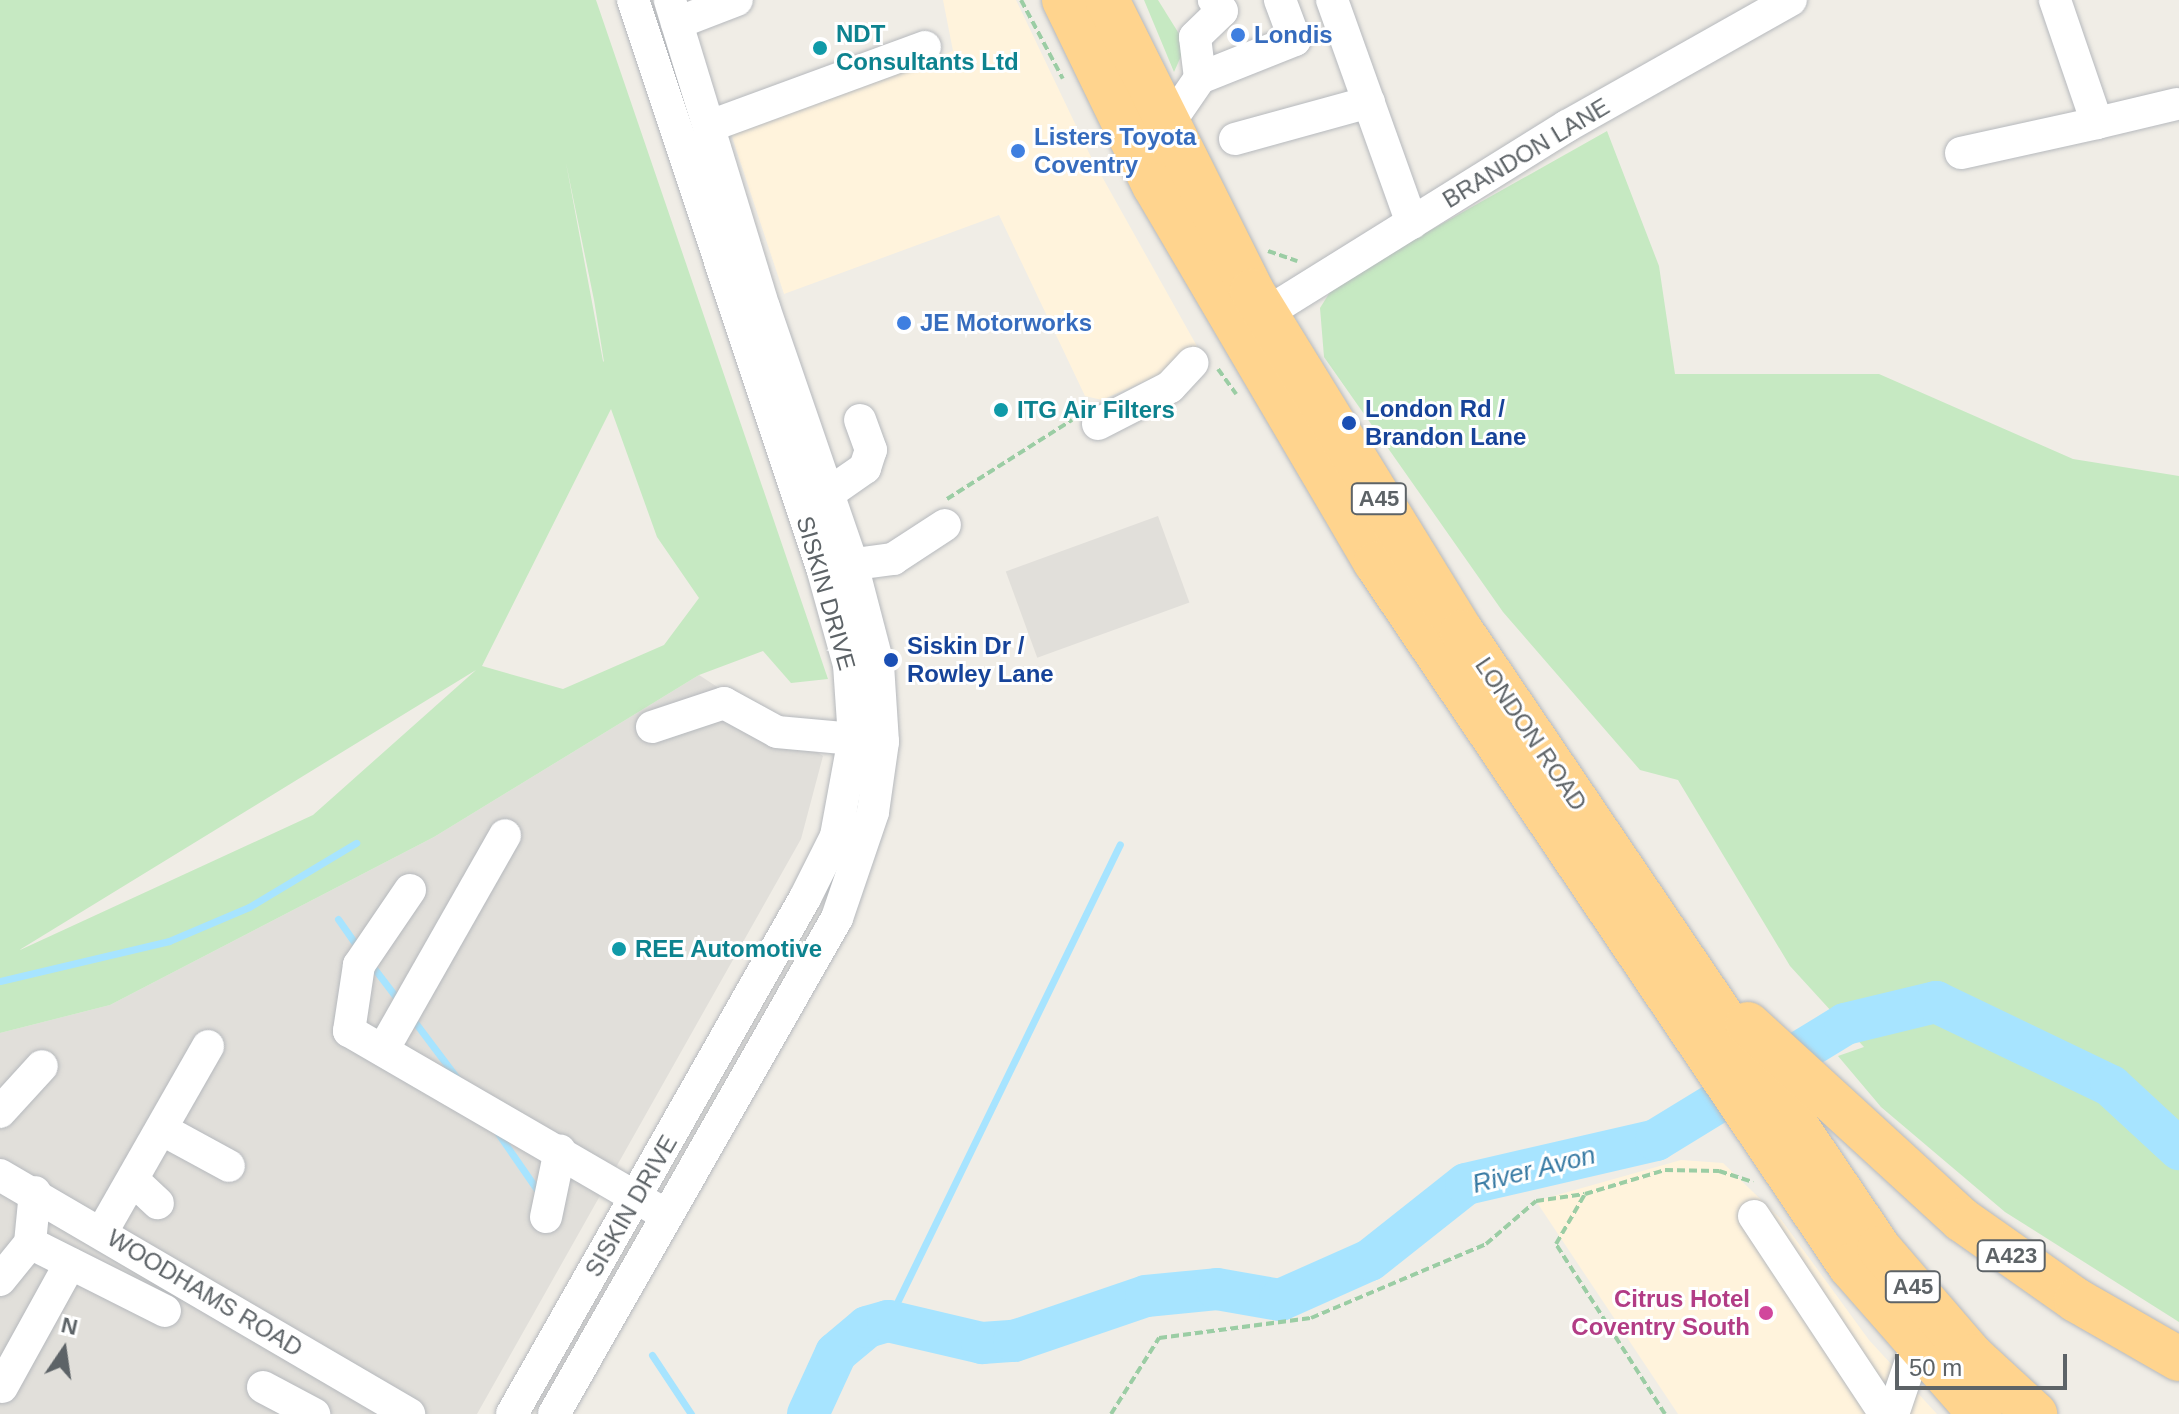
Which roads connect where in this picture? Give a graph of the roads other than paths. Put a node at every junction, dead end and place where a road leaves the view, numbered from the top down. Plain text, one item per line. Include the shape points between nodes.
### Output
1 (633, 0) edge
2 (737, 0) edge
3 (1064, 0) edge
4 (1107, 0) edge
5 (1214, 0) edge
6 (1280, 0) edge
7 (1332, 0) edge
8 (1791, 0) edge
9 (2055, 0) edge
10 (1749, 10) edge
11 (674, 11) edge
12 (925, 47) dead end
13 (1200, 78) junction
14 (1369, 102) junction
15 (2177, 104) dead end
16 (2097, 123) junction
17 (710, 126) junction
18 (1167, 126) junction
19 (1235, 139) dead end
20 (1961, 153) dead end
21 (1412, 223) junction
22 (1265, 314) junction
23 (1192, 363) dead end
24 (860, 420) dead end
25 (1098, 424) road end
26 (829, 493) junction
27 (943, 515) road end
28 (837, 565) junction
29 (652, 727) dead end
30 (868, 740) junction
31 (505, 835) dead end
32 (410, 890) dead end
33 (1694, 973) joint
34 (1711, 1014) junction
35 (208, 1046) dead end
36 (383, 1050) junction
37 (42, 1066) dead end
38 (0, 1112) edge
39 (163, 1130) junction
40 (560, 1150) junction
41 (229, 1166) dead end
42 (0, 1175) edge
43 (1776, 1178) junction
44 (133, 1180) junction
45 (35, 1192) junction
46 (636, 1197) junction
47 (158, 1203) dead end
48 (667, 1215) junction
49 (546, 1217) dead end
50 (102, 1232) junction
51 (30, 1243) junction
52 (70, 1264) junction
53 (0, 1280) edge
54 (165, 1311) dead end
55 (1916, 1346) junction
56 (2179, 1359) edge
57 (347, 1377) junction
58 (2, 1387) dead end
59 (263, 1387) dead end
60 (314, 1414) edge
61 (328, 1414) edge
62 (409, 1414) edge
63 (512, 1414) edge
64 (554, 1414) edge
65 (1885, 1414) edge
66 (1893, 1414) edge
67 (1980, 1414) edge
68 (2035, 1414) edge

1 - 28 street, SISKIN DRIVE
2 - 11 street
3 - 34 highway, LONDON ROAD / A45 via 1154,185 1269,390 1376,563
4 - 18 highway, LONDON ROAD / A45
5 - 13 street via 1222,11 1195,37
6 - 13 street via 1295,40
7 - 14 street
8 - 10 street, BRANDON LANE
9 - 16 street
10 - 21 street, BRANDON LANE
11 - 17 street, SISKIN DRIVE
12 - 17 street
13 - 18 street
14 - 19 street
14 - 21 street
15 - 16 street
16 - 20 street
17 - 26 street, SISKIN DRIVE
18 - 22 highway, LONDON ROAD / A45
21 - 22 street, BRANDON LANE
22 - 33 highway, LONDON ROAD / A45 via 1462,632
23 - 25 street via 1170,387
24 - 26 street via 871,450 865,468
26 - 28 street, SISKIN DRIVE
27 - 28 street via 893,559
28 - 30 street, SISKIN DRIVE via 849,665
29 - 30 street via 724,703 777,732
30 - 46 street, SISKIN DRIVE via 836,836
30 - 48 street, SISKIN DRIVE via 873,812 837,918
31 - 36 street
32 - 36 street via 359,965 349,1031
33 - 34 highway, A423
34 - 43 highway, LONDON ROAD / A45
34 - 56 highway, A423 via 2017,1261
35 - 39 street
36 - 40 street
37 - 38 street
39 - 41 street
39 - 44 street
40 - 46 street
40 - 49 street
42 - 45 street, WOODHAMS ROAD
43 - 55 highway, LONDON ROAD / A45
43 - 65 street
43 - 68 highway, LONDON ROAD / A45 via 1889,1260 1972,1356
44 - 47 street
44 - 50 street
45 - 50 street, WOODHAMS ROAD
45 - 51 street
46 - 48 street
46 - 63 street, SISKIN DRIVE
48 - 64 street, SISKIN DRIVE
50 - 57 street, WOODHAMS ROAD
51 - 52 street
51 - 53 street
52 - 54 street
52 - 58 street
55 - 66 street
55 - 67 highway, LONDON ROAD / A45
57 - 61 street
57 - 62 street, WOODHAMS ROAD
59 - 60 street

